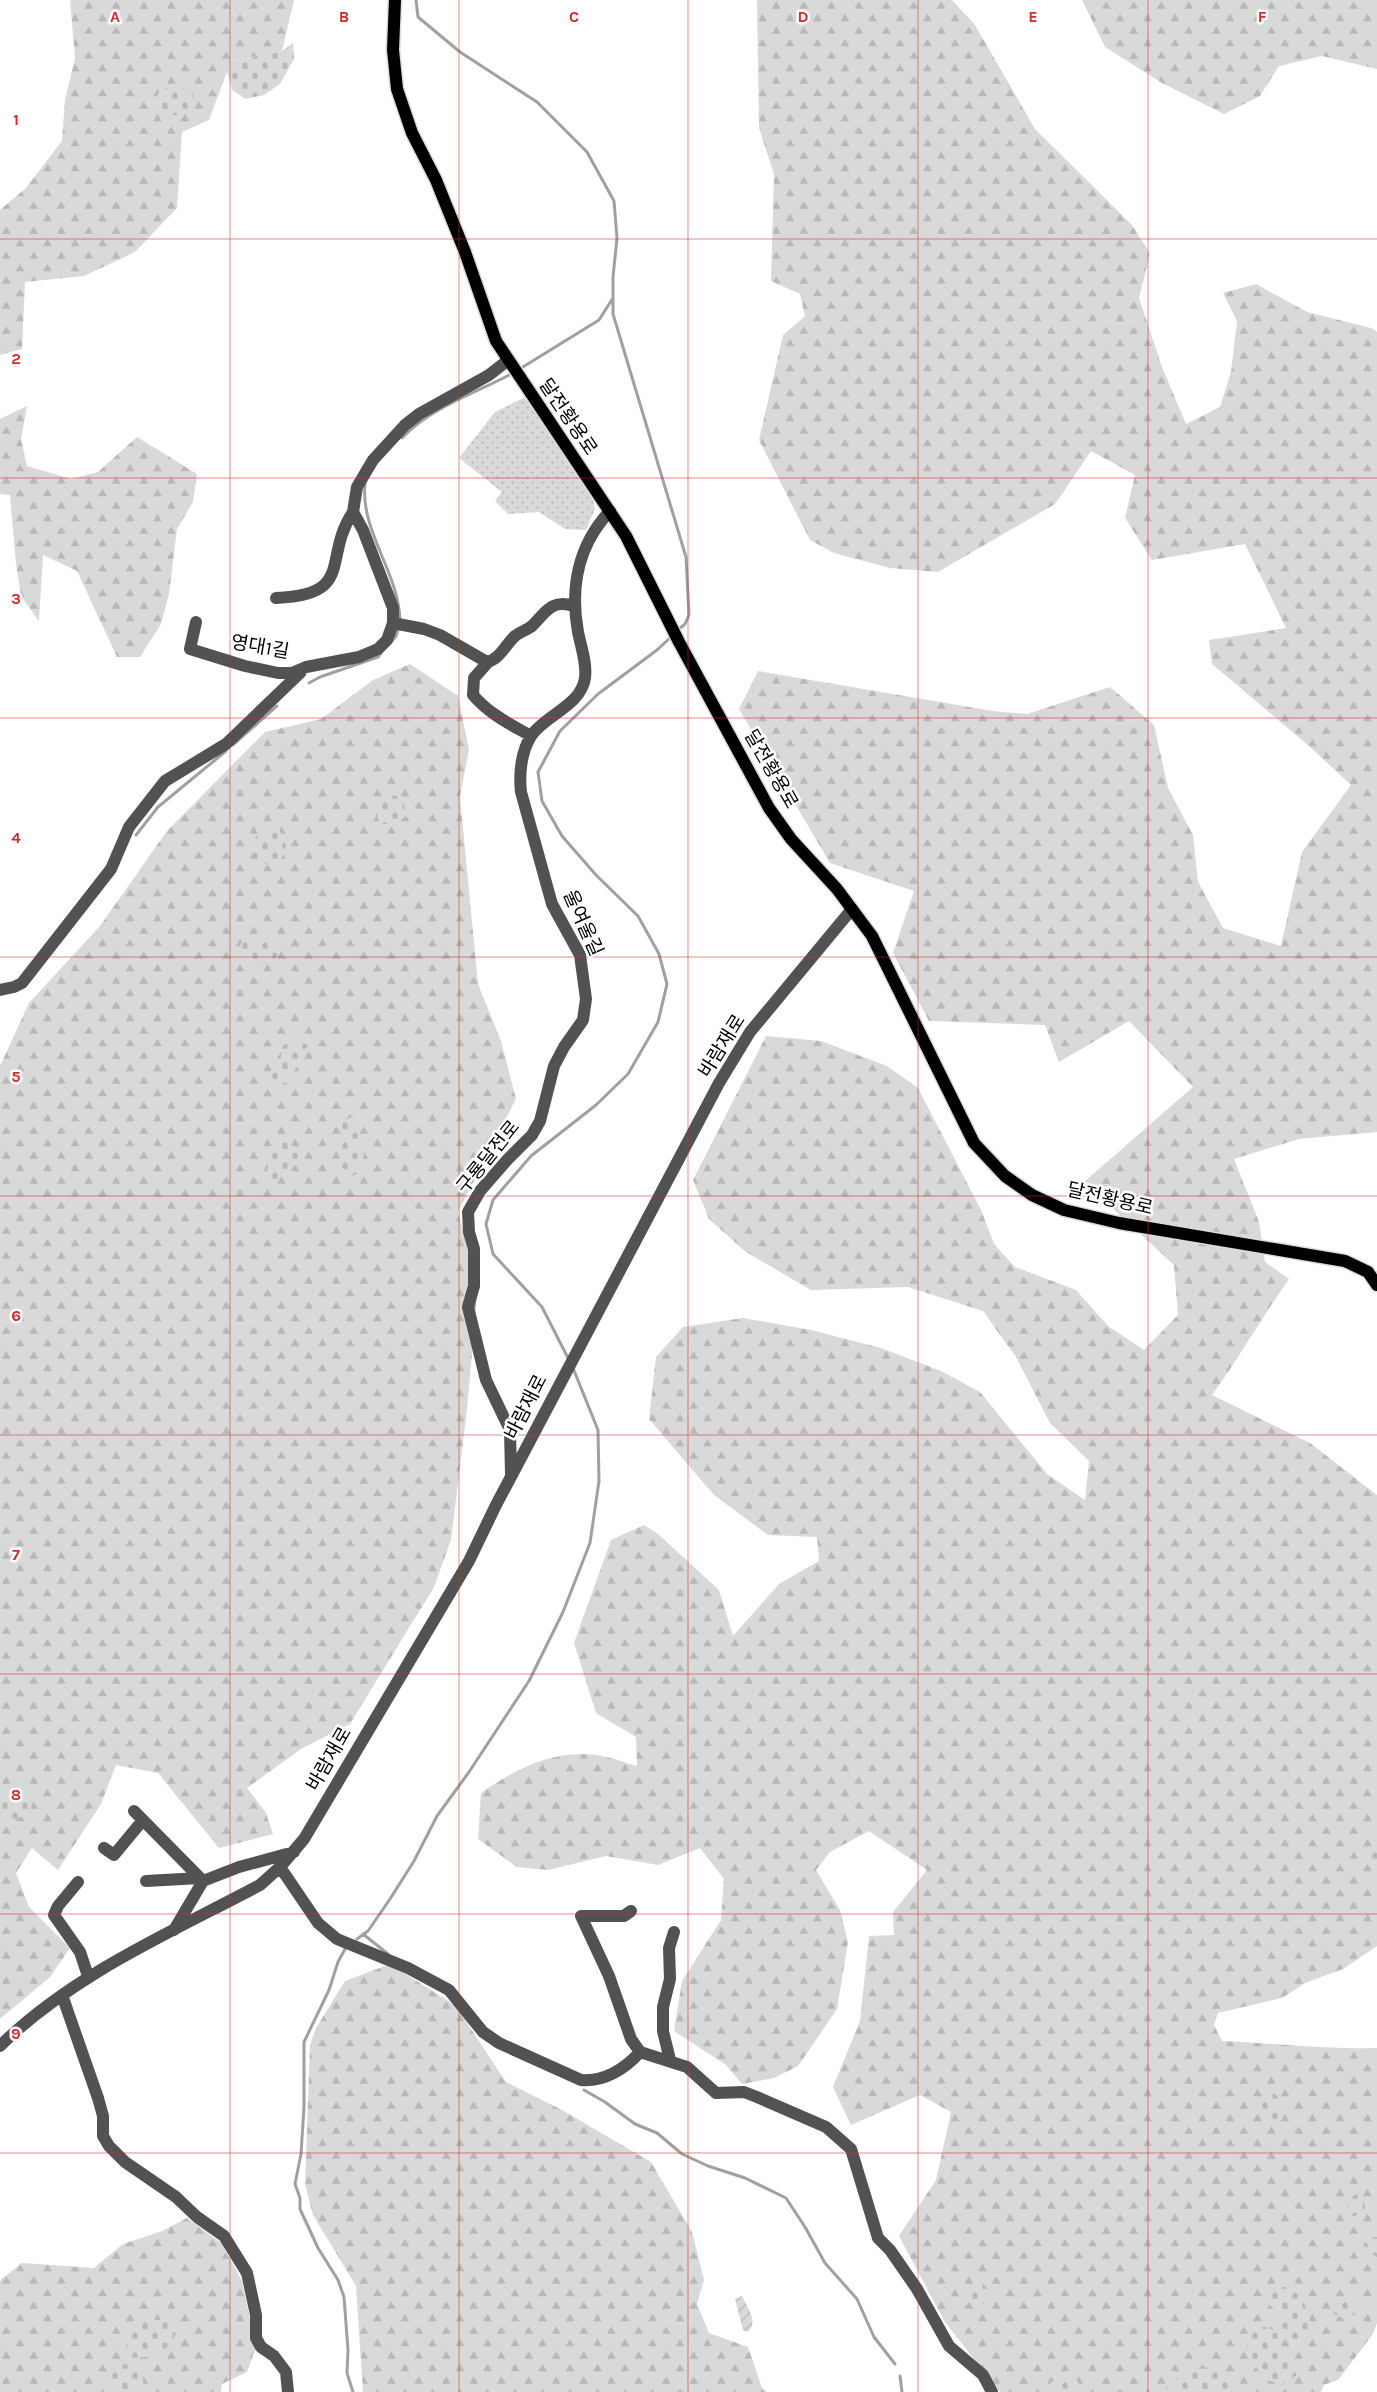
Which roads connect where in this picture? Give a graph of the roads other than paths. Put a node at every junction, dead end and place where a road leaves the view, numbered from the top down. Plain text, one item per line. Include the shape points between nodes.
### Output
1 (395, 0) edge
2 (510, 364) junction
3 (610, 511) junction
4 (353, 512) junction
5 (276, 598) dead end
6 (574, 606) junction
7 (196, 622) dead end
8 (398, 623) junction
9 (488, 661) junction
10 (306, 667) junction
11 (532, 736) junction
12 (852, 909) junction
13 (0, 990) edge
14 (540, 1121) joint
15 (1377, 1285) edge
16 (511, 1478) junction
17 (104, 1848) dead end
18 (294, 1852) junction
19 (280, 1867) junction
20 (202, 1880) junction
21 (146, 1881) dead end
22 (78, 1882) dead end
23 (631, 1911) dead end
24 (173, 1931) junction
25 (674, 1932) dead end
26 (88, 1976) junction
27 (62, 1995) junction
28 (0, 2046) edge
29 (640, 2052) junction
30 (670, 2060) junction
31 (288, 2392) edge
32 (992, 2392) edge

1 - 2 main road, 달전황용로 via 393,50 397,89 412,133 436,180 465,252 496,341
2 - 3 main road, 달전황용로
2 - 4 street via 405,425 364,474 357,487
3 - 6 street, 울여울길 via 591,535 583,556
3 - 12 main road, 달전황용로 via 770,808 791,839
4 - 5 street via 326,586 294,597
4 - 8 street
6 - 9 street via 554,605
6 - 11 street, 울여울길 via 585,678 579,692
7 - 10 street, 영대1길 via 190,649 278,673 292,673
8 - 9 street via 424,628
8 - 10 street, 영대1길 via 378,649 360,657
9 - 11 street via 474,678 473,695 496,716
10 - 13 street via 226,744 165,780 129,827 110,869 22,983
11 - 14 street, 울여울길 via 521,764 521,792 552,904 580,955 586,1000 583,1020 554,1066
12 - 15 main road, 달전황용로 via 872,936 974,1143 1005,1176 1064,1210 1119,1223 1345,1261 1368,1272
12 - 16 street, 바람재로 via 750,1032 719,1083
14 - 16 street, 구룡달전로 via 532,1135 480,1191 468,1212 474,1249 474,1286 468,1307 486,1380 510,1430
16 - 18 street, 바람재로 via 469,1561
17 - 20 street via 114,1855 138,1815
18 - 19 street, 바람재로
18 - 20 street
19 - 24 street, 바람재로 via 260,1885
19 - 29 street via 318,1923 337,1940 408,1968 449,1990 483,2032 499,2043 589,2081 629,2065
20 - 21 street
20 - 24 street
22 - 26 street via 54,1915 80,1952
23 - 29 street via 624,1916 581,1916 610,1976 631,2039
24 - 26 street, 바람재로
25 - 30 street via 669,1948 670,1979 663,2007 663,2031
26 - 27 street, 바람재로
27 - 28 street, 바람재로 via 20,2026
27 - 31 street via 98,2098 103,2116 103,2136 124,2162 176,2197 224,2236 247,2273 256,2315 256,2338 286,2372
29 - 30 street
30 - 32 street via 687,2067 716,2093 744,2092 757,2097 826,2127 852,2149 878,2238 917,2289 949,2346 983,2375

